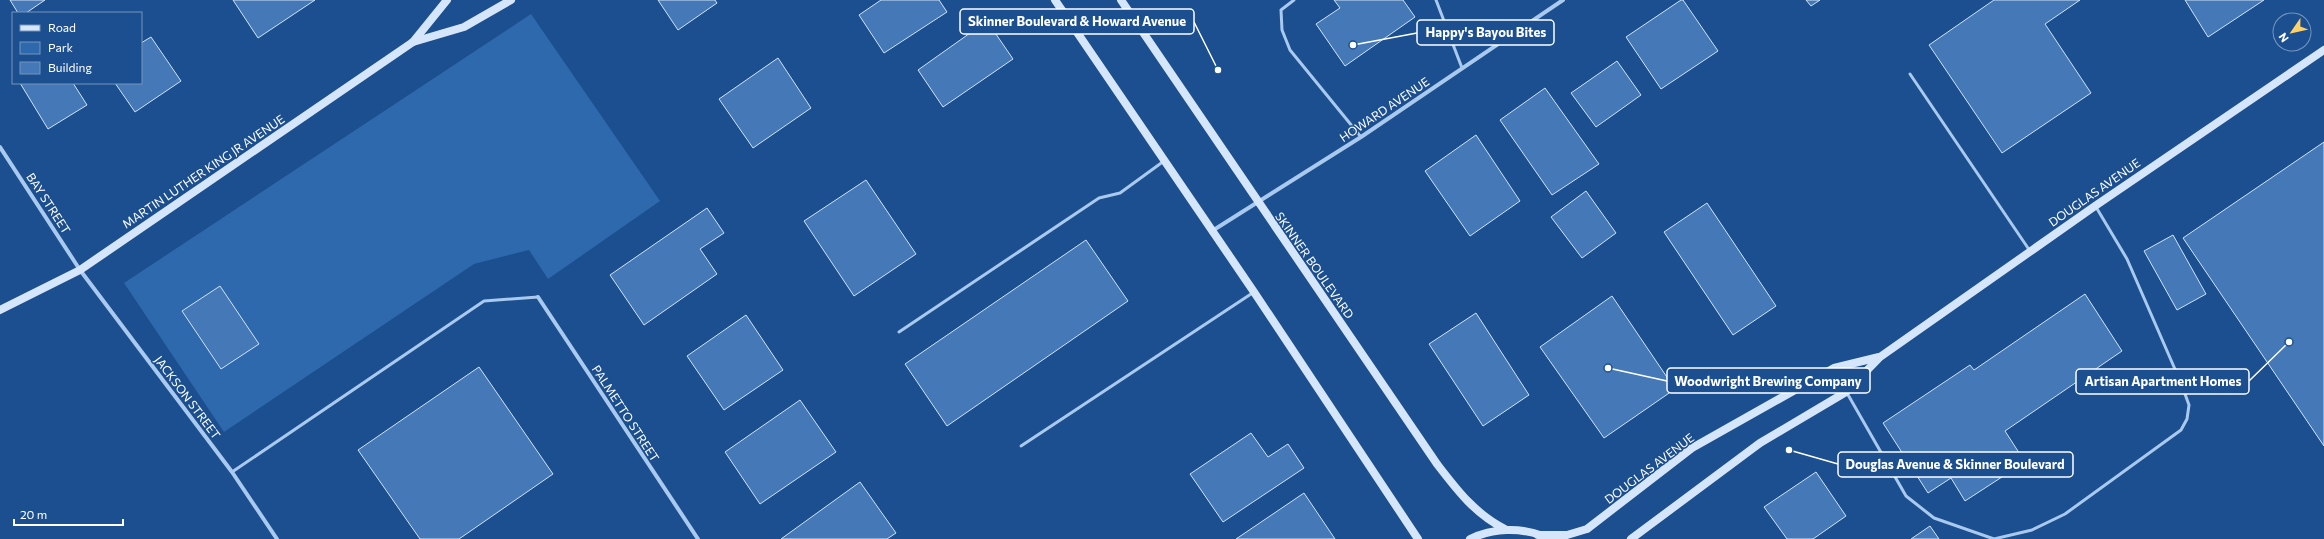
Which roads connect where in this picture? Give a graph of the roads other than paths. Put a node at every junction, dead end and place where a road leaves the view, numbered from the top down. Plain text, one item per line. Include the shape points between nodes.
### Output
1 (446, 0) edge
2 (511, 0) edge
3 (1055, 0) edge
4 (1121, 0) edge
5 (1294, 0) edge
6 (1436, 0) edge
7 (1563, 0) edge
8 (412, 42) junction
9 (2324, 50) edge
10 (1462, 68) junction
11 (1910, 74) dead end
12 (1361, 137) junction
13 (0, 147) edge
14 (1164, 161) junction
15 (1257, 202) junction
16 (2095, 206) junction
17 (1212, 231) junction
18 (2030, 251) junction
19 (80, 270) junction
20 (1254, 292) junction
21 (538, 297) joint
22 (0, 310) edge
23 (899, 332) dead end
24 (1880, 357) junction
25 (1846, 392) junction
26 (1021, 446) dead end
27 (232, 472) junction
28 (1505, 529) junction
29 (1538, 534) junction
30 (277, 539) edge
31 (698, 539) edge
32 (1418, 539) edge
33 (1470, 539) edge
34 (1550, 539) edge
35 (1631, 539) edge

1 - 8 street, MARTIN LUTHER KING JR AVENUE
2 - 8 street, MARTIN LUTHER KING JR AVENUE via 464,27
3 - 14 street
4 - 15 street, SKINNER BOULEVARD
5 - 12 lane via 1281,10 1282,30 1290,50
6 - 10 lane
7 - 10 street, HOWARD AVENUE
8 - 19 street, MARTIN LUTHER KING JR AVENUE
9 - 16 street, DOUGLAS AVENUE
10 - 12 street, HOWARD AVENUE
11 - 18 lane
12 - 15 street, HOWARD AVENUE
13 - 19 street, BAY STREET
14 - 17 street
14 - 23 lane via 1120,193 1099,198
15 - 17 street, HOWARD AVENUE
15 - 28 street, SKINNER BOULEVARD via 1437,464 1470,505 1488,520
16 - 18 street, DOUGLAS AVENUE
16 - 25 lane via 2128,259 2181,383 2189,405 2187,419 2181,430 2065,514 2032,530 1994,539 1934,518 1906,496
17 - 20 street
18 - 24 street, DOUGLAS AVENUE
19 - 22 street, MARTIN LUTHER KING JR AVENUE
19 - 27 street, JACKSON STREET
20 - 26 lane
20 - 32 street
21 - 27 lane via 484,301
21 - 31 street, PALMETTO STREET
24 - 25 street, DOUGLAS AVENUE
24 - 29 street, DOUGLAS AVENUE via 1834,368 1692,448 1587,529 1567,536
25 - 35 street, DOUGLAS AVENUE via 1760,443
27 - 30 street, JACKSON STREET
28 - 29 street, SKINNER BOULEVARD
28 - 33 street, SKINNER BOULEVARD via 1486,531
29 - 34 street, SKINNER BOULEVARD

